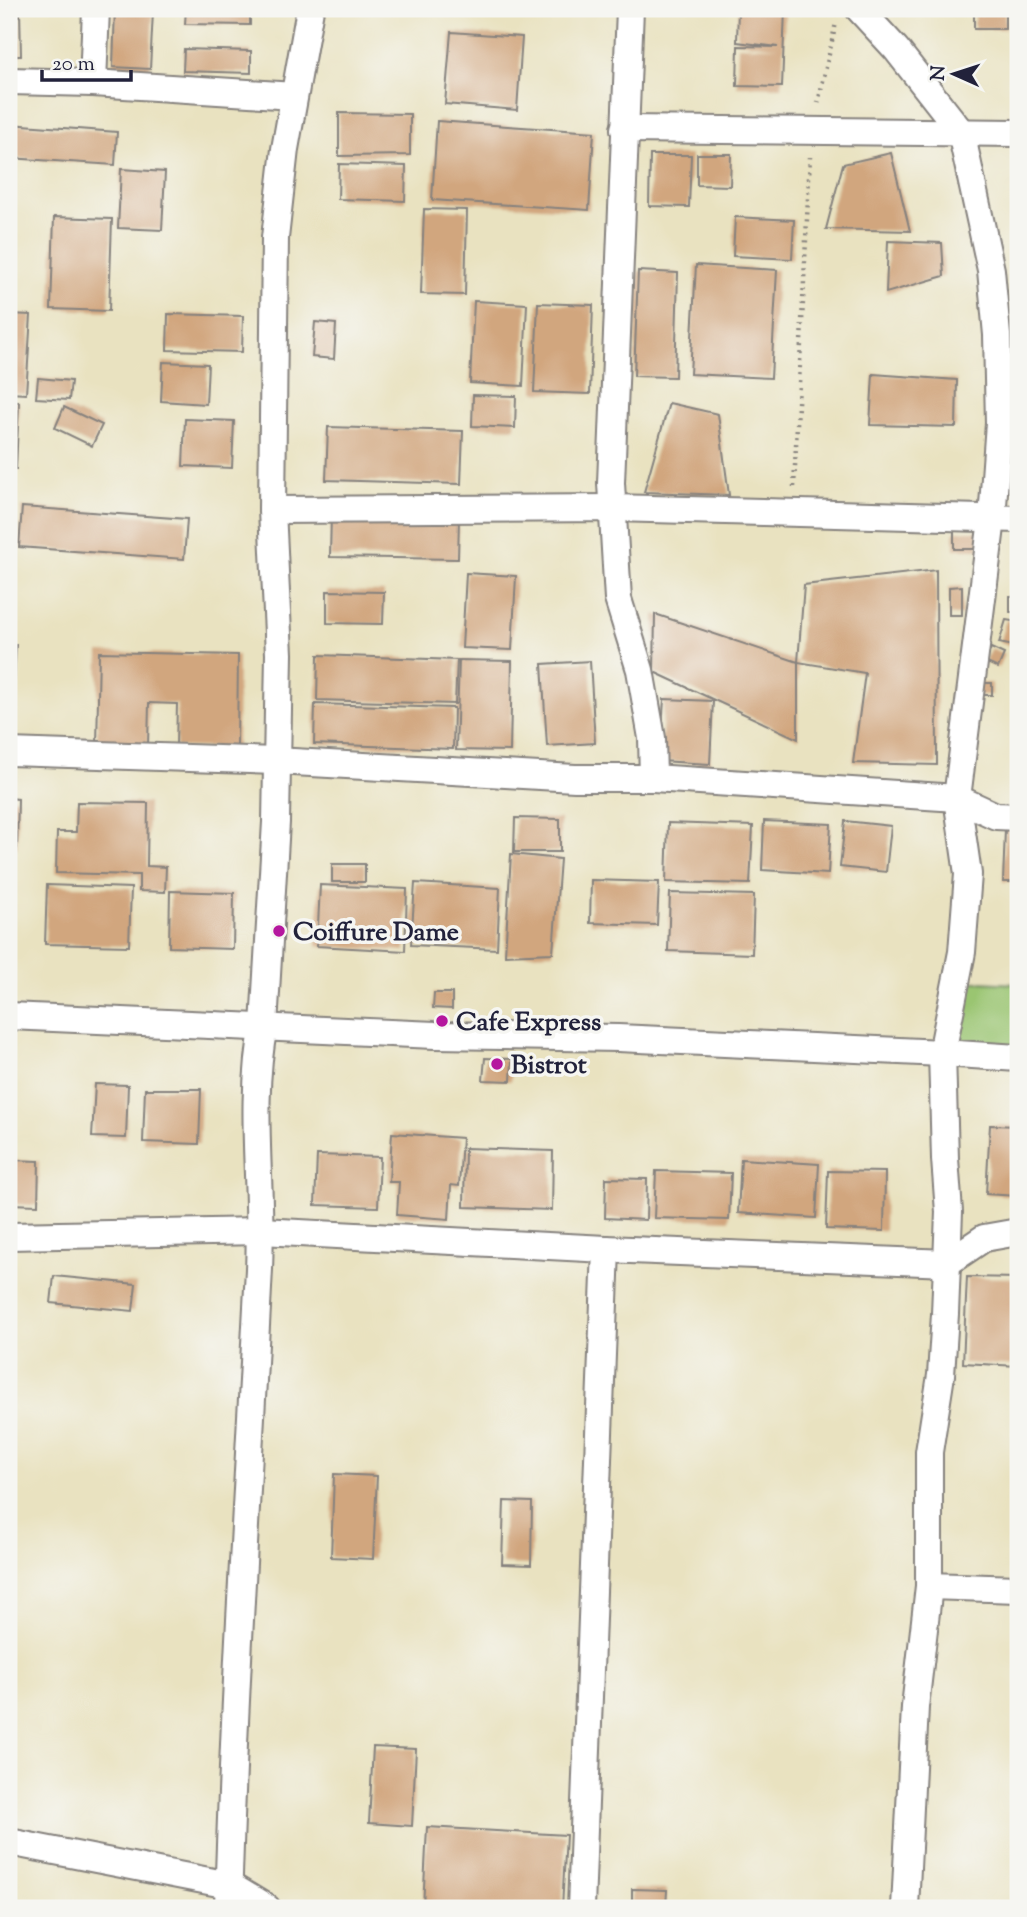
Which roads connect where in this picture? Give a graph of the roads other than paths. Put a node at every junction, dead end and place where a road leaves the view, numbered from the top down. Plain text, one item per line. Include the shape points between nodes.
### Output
1 (96, 9) edge
2 (310, 9) edge
3 (630, 9) edge
4 (859, 9) edge
5 (9, 81) edge
6 (93, 82) junction
7 (294, 96) junction
8 (624, 129) junction
9 (961, 132) junction
10 (1018, 133) edge
11 (613, 508) junction
12 (272, 510) junction
13 (1005, 519) edge
14 (9, 752) edge
15 (276, 761) junction
16 (653, 778) junction
17 (957, 799) junction
18 (1018, 817) edge
19 (9, 1016) edge
20 (264, 1027) junction
21 (942, 1053) junction
22 (1018, 1058) edge
23 (261, 1231) junction
24 (1018, 1232) edge
25 (9, 1237) edge
26 (606, 1249) junction
27 (947, 1263) junction
28 (929, 1586) junction
29 (1018, 1589) edge
30 (9, 1842) edge
31 (228, 1897) edge
32 (267, 1908) edge
33 (582, 1908) edge
34 (905, 1908) edge

1 - 6 street
2 - 7 street
3 - 8 street
4 - 9 street
5 - 6 street
6 - 7 street
7 - 12 street via 275,238
8 - 9 street
8 - 11 street
9 - 10 street
9 - 13 street via 991,270
11 - 12 street
11 - 13 street
11 - 16 street via 618,599 640,670 652,738
12 - 15 street via 279,654
13 - 17 street
14 - 15 street
15 - 16 street via 575,778
15 - 20 street
16 - 17 street
17 - 18 street via 996,817
17 - 21 street via 968,874 962,952
19 - 20 street
20 - 21 street
20 - 23 street via 257,1082
21 - 22 street
21 - 27 street
23 - 25 street
23 - 26 street
23 - 31 street
24 - 27 street via 984,1238
26 - 27 street
26 - 33 street
27 - 28 street via 941,1375 929,1452
28 - 29 street
28 - 34 street via 915,1707
30 - 31 street
31 - 32 street

